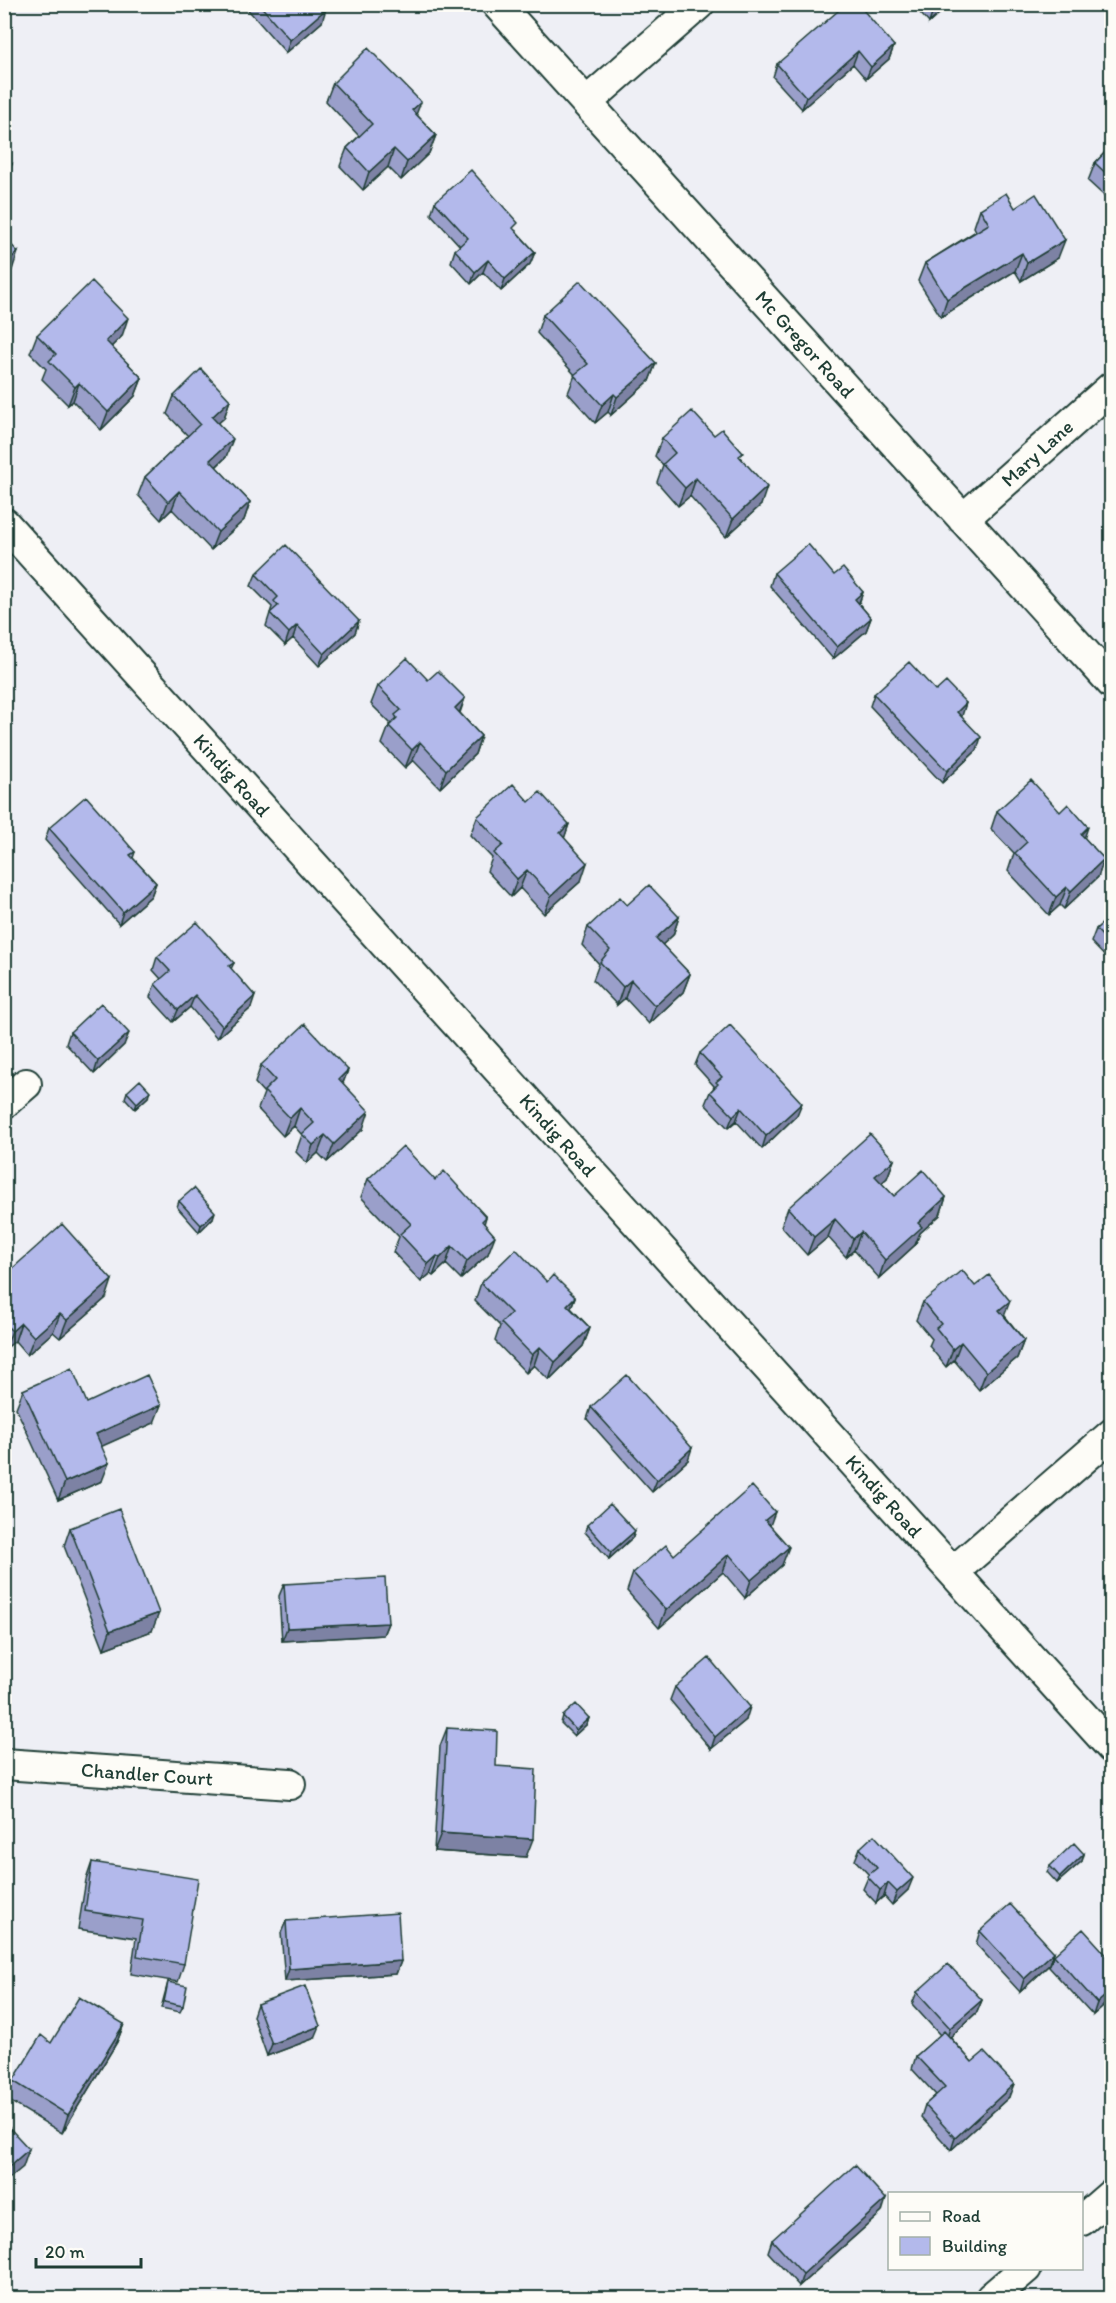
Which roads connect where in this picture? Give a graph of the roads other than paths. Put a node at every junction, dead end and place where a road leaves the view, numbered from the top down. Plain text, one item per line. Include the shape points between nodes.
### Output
1 (497, 4) edge
2 (699, 4) edge
3 (587, 102) junction
4 (1112, 387) edge
5 (963, 519) junction
6 (4, 523) edge
7 (1112, 683) edge
8 (1112, 1434) edge
9 (953, 1572) junction
10 (1112, 1748) edge
11 (4, 1764) edge
12 (290, 1784) dead end
13 (1112, 2194) edge
14 (1083, 2219) edge
15 (1024, 2270) edge
16 (992, 2298) edge

1 - 3 street, Mc Gregor Road
2 - 3 street
3 - 5 street, Mc Gregor Road
4 - 5 street, Mary Lane
5 - 7 street, Mc Gregor Road
6 - 9 street, Kindig Road
8 - 9 street
9 - 10 street, Kindig Road
11 - 12 street, Chandler Court
13 - 14 street
15 - 16 street

